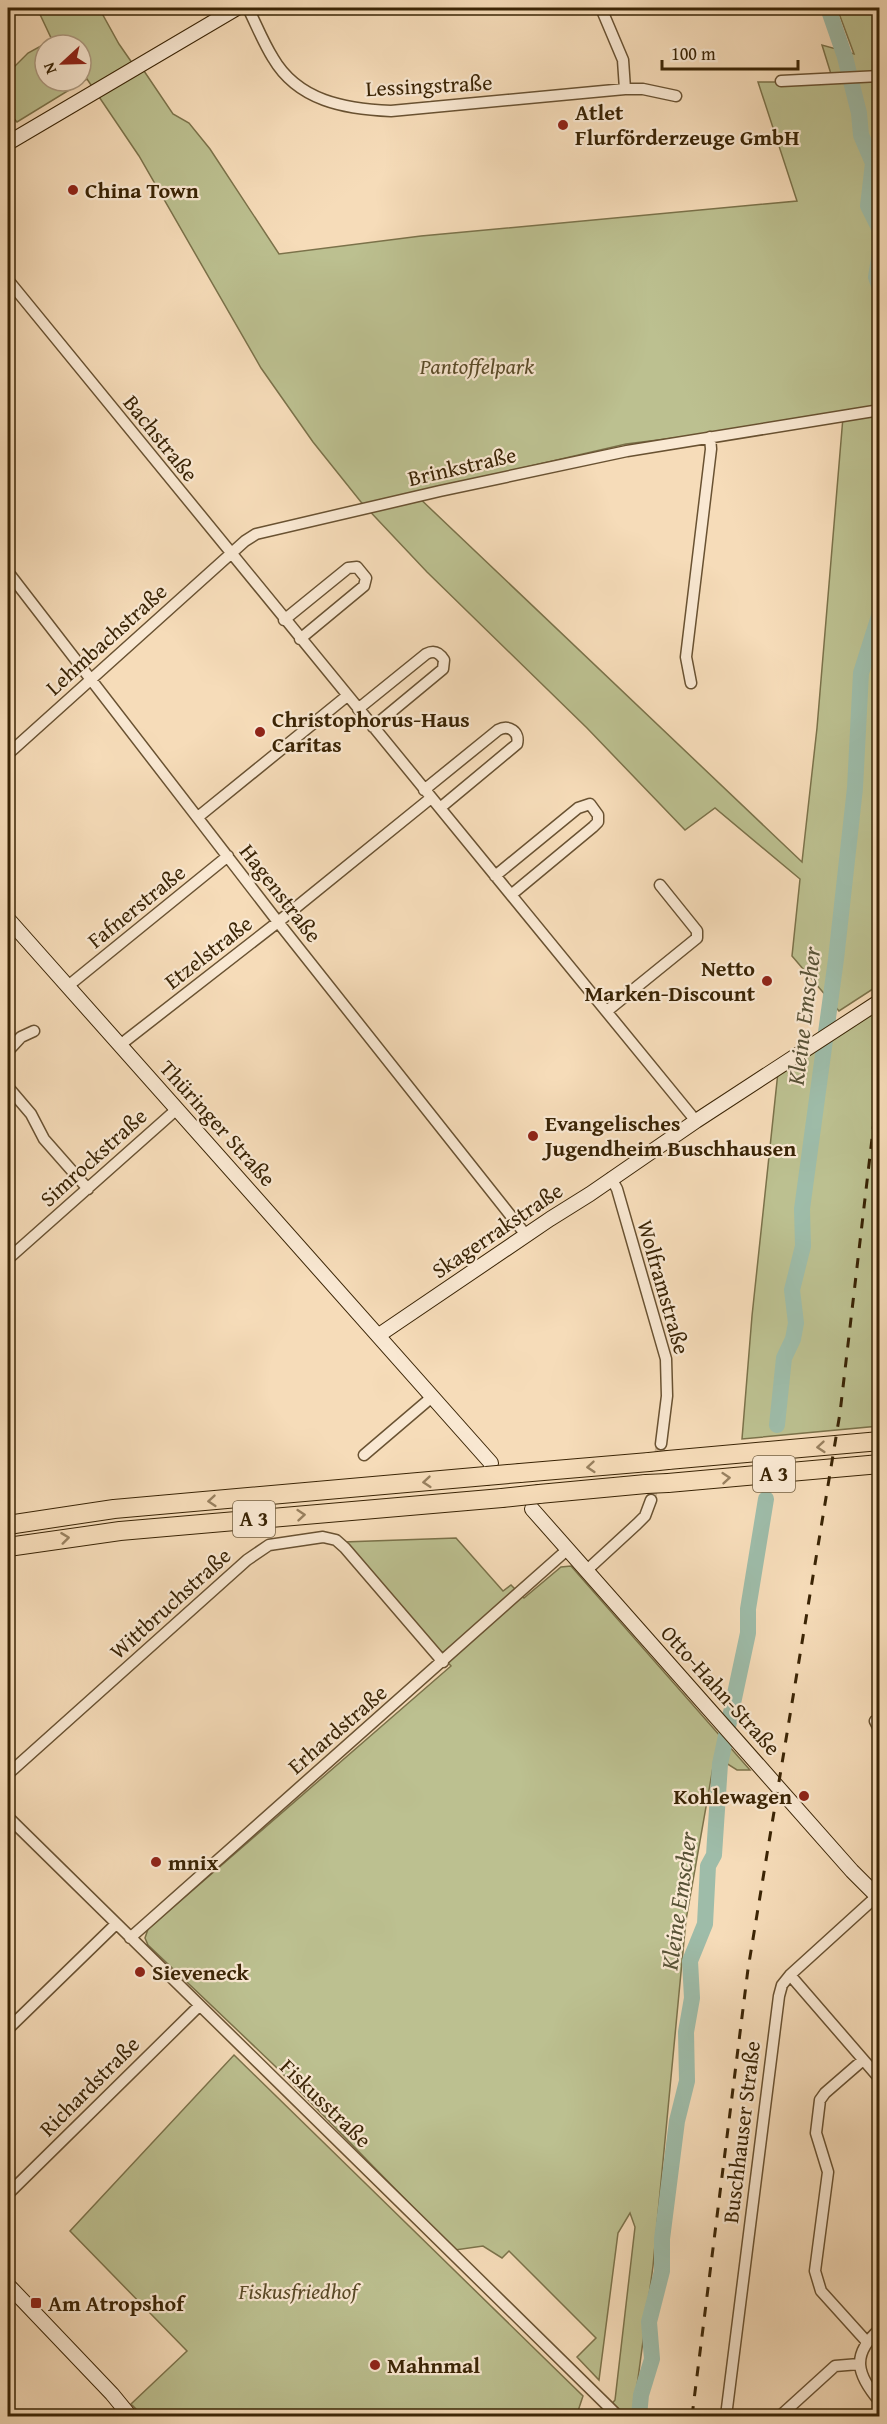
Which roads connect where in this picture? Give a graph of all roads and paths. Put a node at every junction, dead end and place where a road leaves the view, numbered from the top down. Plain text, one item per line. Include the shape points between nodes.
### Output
1 (237, 8) edge
2 (248, 8) edge
3 (601, 8) edge
4 (878, 76) edge
5 (781, 81) dead end
6 (625, 89) junction
7 (676, 96) dead end
8 (8, 143) edge
9 (8, 280) edge
10 (879, 410) edge
11 (710, 437) junction
12 (230, 554) junction
13 (8, 572) edge
14 (284, 620) junction
15 (300, 639) junction
16 (89, 679) junction
17 (691, 683) dead end
18 (347, 696) junction
19 (358, 710) junction
20 (373, 727) junction
21 (8, 754) edge
22 (428, 794) junction
23 (440, 808) junction
24 (198, 817) junction
25 (228, 856) junction
26 (495, 876) junction
27 (660, 885) dead end
28 (511, 895) junction
29 (8, 919) edge
30 (278, 922) junction
31 (68, 986) junction
32 (879, 1001) edge
33 (607, 1011) junction
34 (34, 1031) dead end
35 (120, 1045) junction
36 (8, 1051) edge
37 (8, 1088) edge
38 (177, 1109) junction
39 (696, 1121) junction
40 (611, 1178) junction
41 (87, 1189) junction
42 (526, 1235) junction
43 (8, 1259) edge
44 (379, 1335) junction
45 (432, 1397) junction
46 (879, 1441) edge
47 (664, 1452) junction
48 (364, 1455) dead end
49 (879, 1464) edge
50 (488, 1470) junction
51 (649, 1492) junction
52 (535, 1502) junction
53 (8, 1525) edge
54 (8, 1547) edge
55 (568, 1549) junction
56 (587, 1570) junction
57 (443, 1662) junction
58 (879, 1719) edge
59 (879, 1731) edge
60 (8, 1774) edge
61 (8, 1817) edge
62 (879, 1897) edge
63 (116, 1924) junction
64 (130, 1938) junction
65 (790, 1976) junction
66 (199, 2006) junction
67 (8, 2029) edge
68 (863, 2060) junction
69 (879, 2079) edge
70 (8, 2194) edge
71 (8, 2285) edge
72 (879, 2329) edge
73 (867, 2342) junction
74 (859, 2364) junction
75 (879, 2402) edge
76 (130, 2416) edge
77 (618, 2416) edge
78 (726, 2416) edge
79 (780, 2416) edge

1 - 8 street
2 - 6 street, Lessingstraße via 272,58 286,77 316,97 350,107 391,111
3 - 6 street via 623,60
4 - 5 street
6 - 7 street, Lessingstraße via 643,88
9 - 12 street, Bachstraße
10 - 11 street, Brinkstraße
11 - 12 street, Brinkstraße via 532,470 271,530 250,538
11 - 17 street via 686,657
12 - 14 street, Bachstraße
12 - 16 street, Lehmbachstraße
13 - 16 street, Hagenstraße
14 - 15 street, Bachstraße
14 - 15 street via 348,568 357,567 366,578 364,586
15 - 18 street, Bachstraße
16 - 21 street, Lehmbachstraße
16 - 24 street, Hagenstraße
18 - 19 street, Bachstraße
18 - 24 street
19 - 20 street, Bachstraße
19 - 20 street via 426,654 433,651 442,657 443,669
20 - 22 street, Bachstraße
22 - 23 street, Bachstraße
22 - 23 street via 498,730 508,727 517,735 518,741 512,748
22 - 30 street, Etzelstraße
23 - 26 street, Bachstraße
24 - 25 street, Hagenstraße
25 - 30 street, Hagenstraße
25 - 31 street, Fafnerstraße
26 - 28 street, Bachstraße
26 - 28 street via 578,808 590,804 598,815 593,827
27 - 33 street via 697,931 697,938
28 - 33 street, Bachstraße
29 - 31 street, Thüringer Straße
30 - 35 street, Etzelstraße
30 - 42 street, Hagenstraße
31 - 35 street, Thüringer Straße
32 - 39 street, Skagerrakstraße
33 - 39 street, Bachstraße
34 - 36 street via 21,1036
35 - 38 street, Thüringer Straße
37 - 41 street via 31,1114 44,1139
38 - 41 street, Simrockstraße
38 - 44 street, Thüringer Straße
39 - 40 street, Skagerrakstraße
40 - 42 street, Skagerrakstraße
40 - 47 street, Wolframstraße via 666,1359
41 - 43 street, Simrockstraße
42 - 44 street, Skagerrakstraße
44 - 45 street, Thüringer Straße
45 - 48 street
45 - 50 street
46 -> 47 highway, A 3
47 -> 50 highway, A 3, bridge via 649,1461 520,1473
51 -> 49 highway, A 3, bridge via 668,1483
50 -> 53 highway, A 3 via 114,1509
51 - 52 highway, A 3
51 - 56 street via 645,1516
54 -> 52 highway, A 3, bridge via 120,1531 502,1498
52 - 55 street, Otto-Hahn-Straße
55 - 56 street, Otto-Hahn-Straße
55 - 57 street, Erhardstraße
56 - 62 street, Otto-Hahn-Straße
57 - 60 street, Wittbruchstraße via 336,1540 323,1537 269,1545 247,1560
57 - 64 street, Erhardstraße
58 - 59 street via 875,1721
61 - 63 street, Fiskusstraße
62 - 65 street, Buschhauser Straße
63 - 64 street, Fiskusstraße
63 - 67 street
64 - 66 street, Fiskusstraße
65 - 68 street
65 - 78 street, Buschhauser Straße via 779,1996
66 - 70 street, Richardstraße
66 - 77 street, Fiskusstraße
68 - 69 street
68 - 73 street via 820,2100 816,2133 828,2172 815,2271 821,2291
71 - 76 street
72 - 73 street
73 - 74 street
74 - 75 street via 860,2374
74 - 79 street via 835,2366

